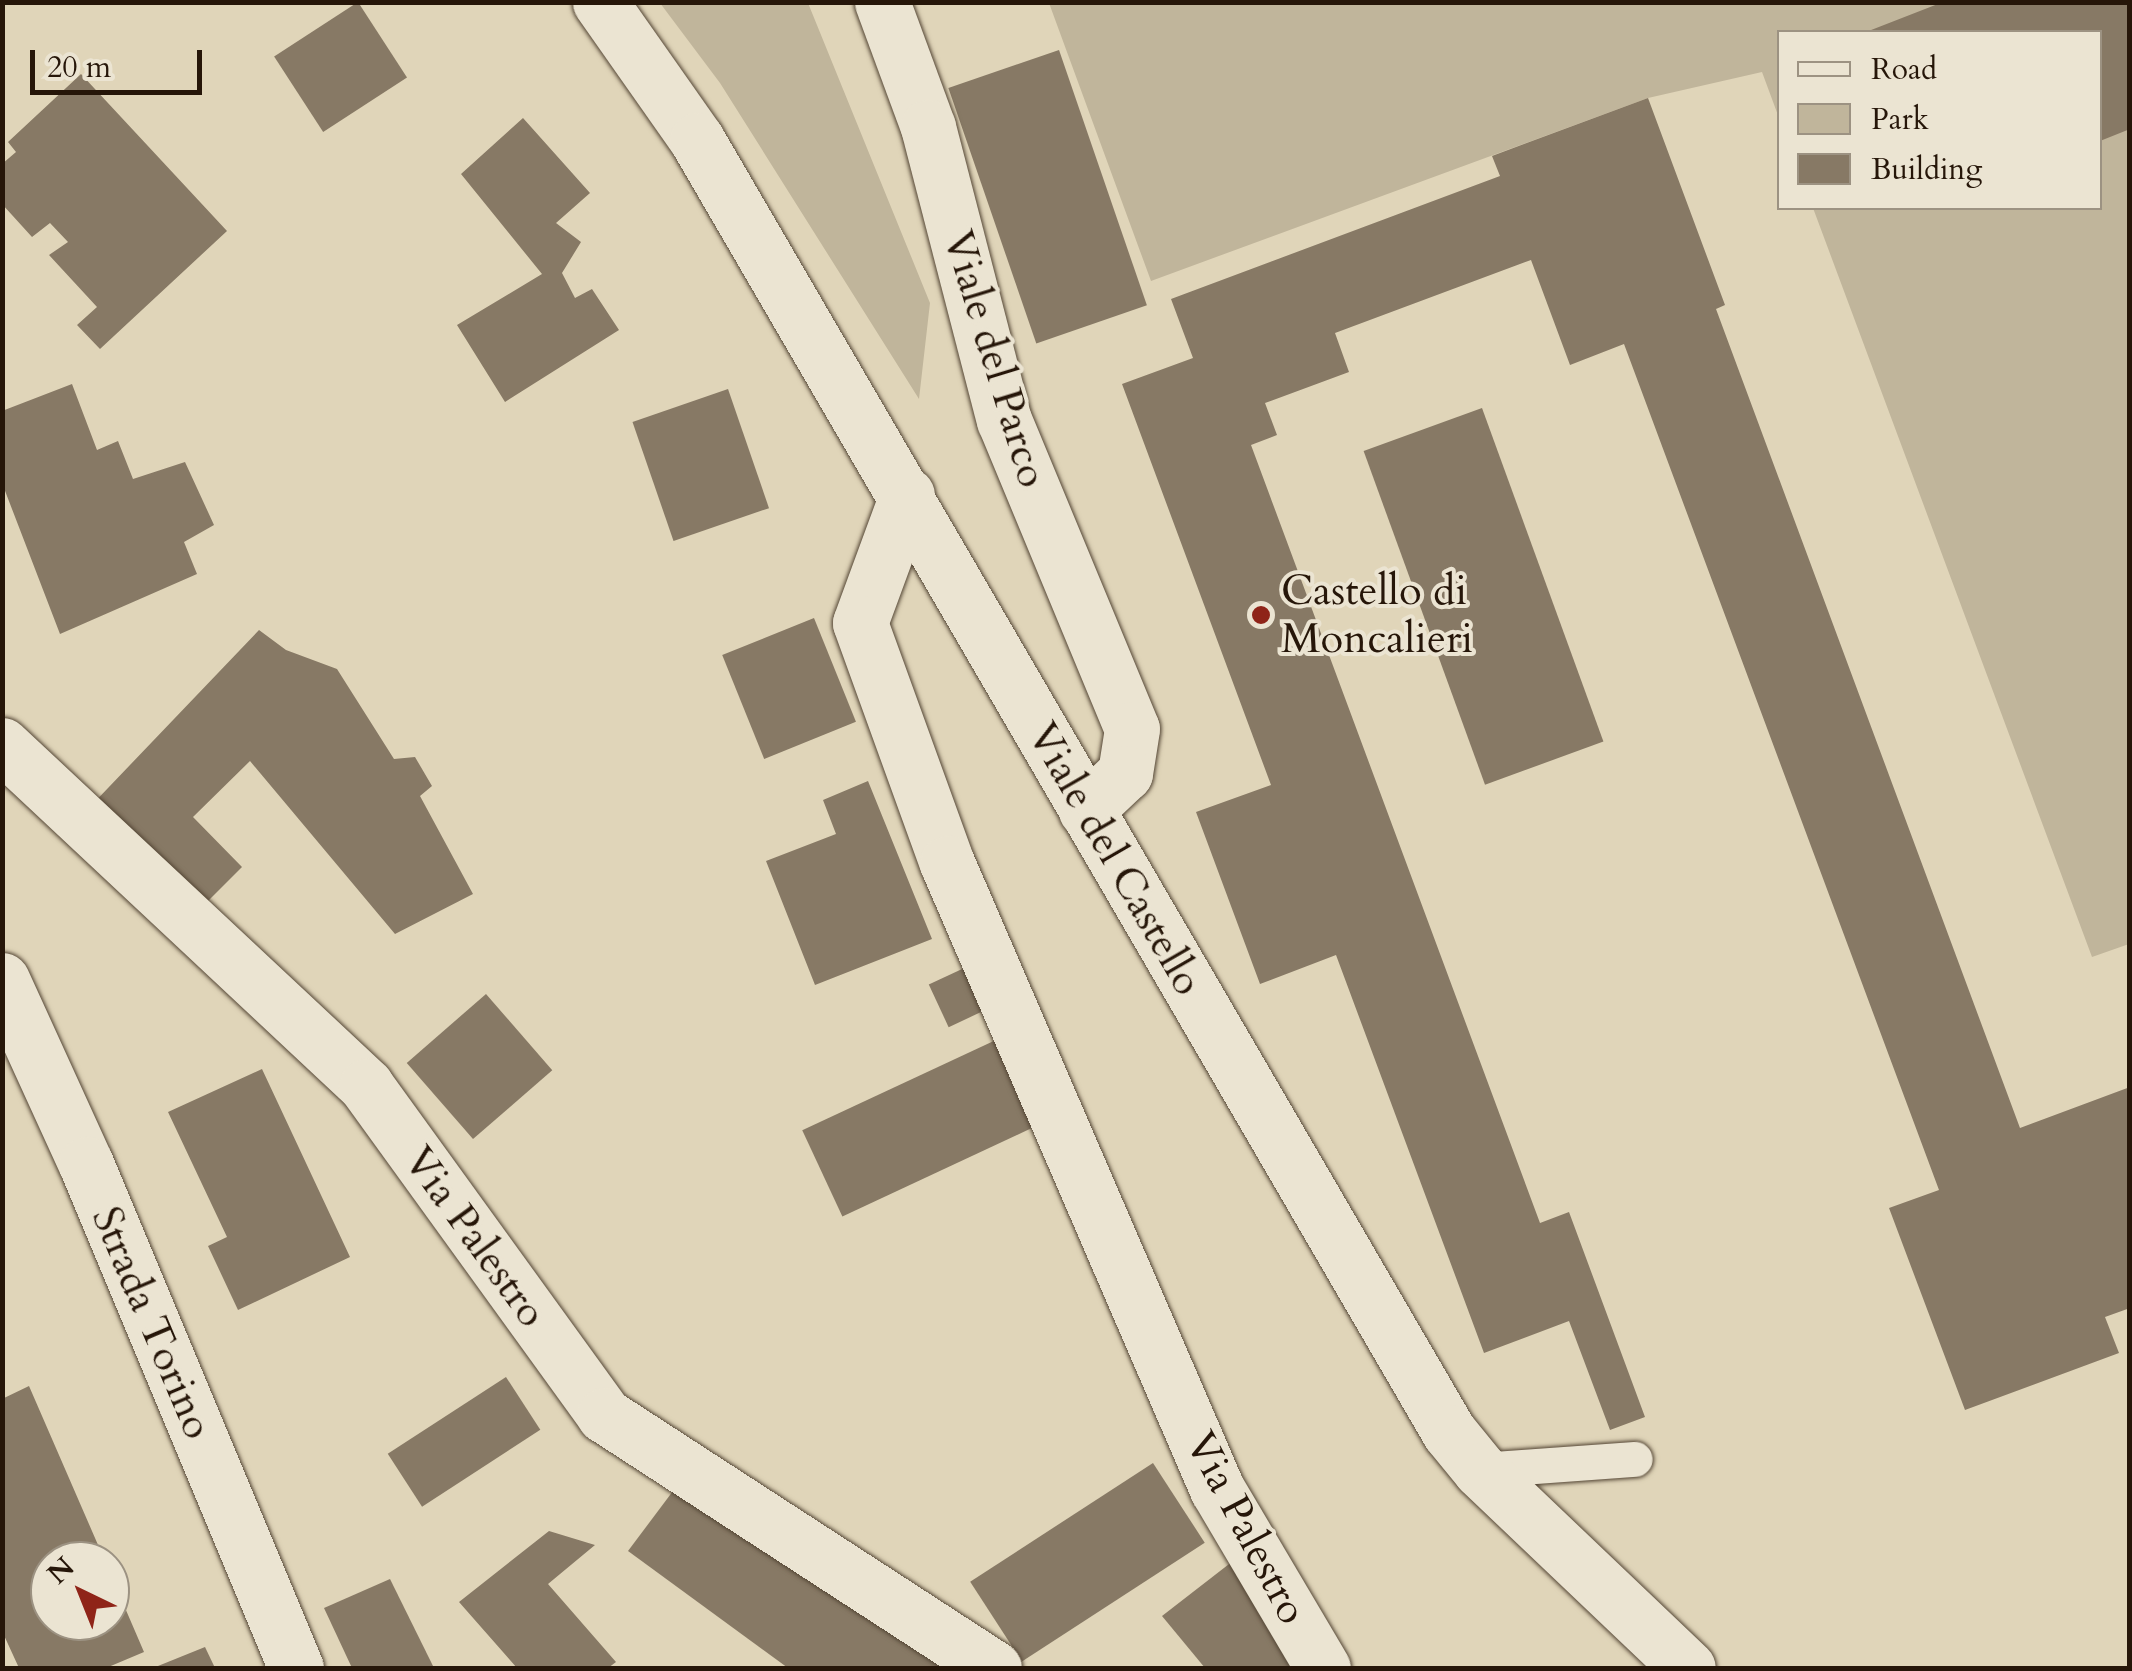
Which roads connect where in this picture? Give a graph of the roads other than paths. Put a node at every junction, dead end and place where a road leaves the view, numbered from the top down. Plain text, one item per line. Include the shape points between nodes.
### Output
1 (600, 2) edge
2 (882, 2) edge
3 (906, 495) junction
4 (2, 745) edge
5 (1086, 810) junction
6 (2, 980) edge
7 (1635, 1459) dead end
8 (1480, 1470) junction
9 (296, 1668) edge
10 (994, 1668) edge
11 (1323, 1668) edge
12 (1688, 1668) edge

1 - 3 street, Viale del Castello via 697,140
2 - 5 street, Viale del Parco via 928,128 1004,420 1132,728 1125,773
3 - 5 street, Viale del Castello
3 - 11 street, Via Palestro via 860,623 947,862 1218,1489
4 - 10 street, Via Palestro via 366,1086 604,1416
5 - 8 street, Viale del Castello via 1449,1432
6 - 9 street, Strada Torino
7 - 8 lane
8 - 12 street, Viale del Castello

